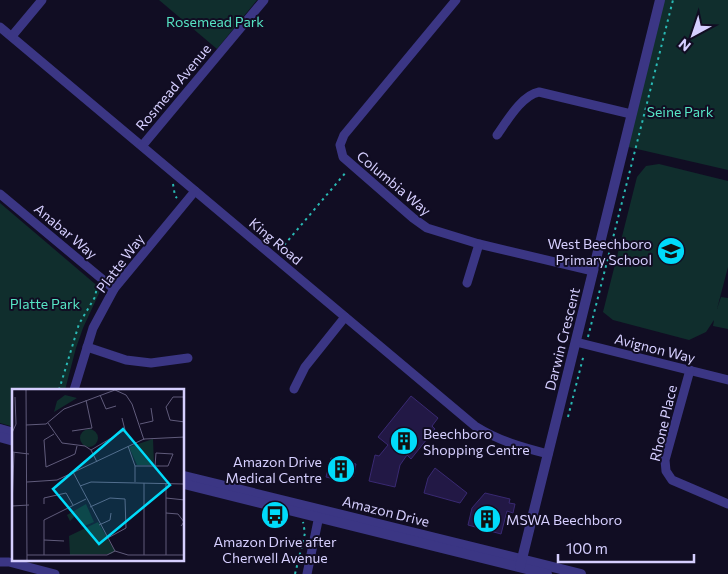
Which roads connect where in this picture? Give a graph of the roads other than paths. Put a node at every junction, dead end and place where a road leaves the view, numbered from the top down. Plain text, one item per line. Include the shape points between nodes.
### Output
1 (42, 0) edge
2 (264, 0) edge
3 (456, 0) edge
4 (657, 1) edge
5 (0, 27) edge
6 (12, 36) junction
7 (631, 114) junction
8 (497, 135) dead end
9 (142, 146) junction
10 (195, 191) junction
11 (0, 194) edge
12 (479, 244) junction
13 (593, 271) junction
14 (467, 283) dead end
15 (114, 289) junction
16 (345, 316) junction
17 (576, 342) junction
18 (87, 348) junction
19 (188, 358) dead end
20 (690, 370) junction
21 (728, 380) edge
22 (74, 389) edge
23 (294, 389) dead end
24 (548, 454) junction
25 (185, 476) edge
26 (185, 484) edge
27 (728, 504) edge
28 (320, 513) junction
29 (0, 562) edge
30 (522, 563) junction
31 (55, 574) edge
32 (307, 574) edge
33 (547, 574) edge
34 (581, 574) edge

1 - 6 street
2 - 9 street, Rosmead Avenue
3 - 12 street, Columbia Way via 341,140 340,152 351,166 420,223 435,232
4 - 7 street, Darwin Crescent
5 - 6 street, King Road
6 - 9 street, King Road
7 - 8 street via 538,92 524,99
7 - 13 street, Darwin Crescent
9 - 10 street, King Road
10 - 15 street, Platte Way
10 - 16 street, King Road
11 - 15 street, Anabar Way
12 - 13 street, Columbia Way
12 - 14 street
13 - 17 street, Darwin Crescent
15 - 18 street, Platte Way via 93,328
16 - 23 street via 305,367
16 - 24 street, King Road via 475,426 498,440
17 - 20 street, Avignon Way
17 - 24 street, Darwin Crescent
18 - 19 street via 126,360 151,363
18 - 22 street, Platte Way
20 - 21 street, Avignon Way
20 - 27 street, Rhone Place via 666,460 666,471 672,480
24 - 30 street, Darwin Crescent
25 - 28 street, Amazon Drive
26 - 28 street, Amazon Drive via 305,515
28 - 30 street, Amazon Drive
28 - 32 street
29 - 31 street
30 - 33 street, Amazon Drive
30 - 34 street, Amazon Drive

